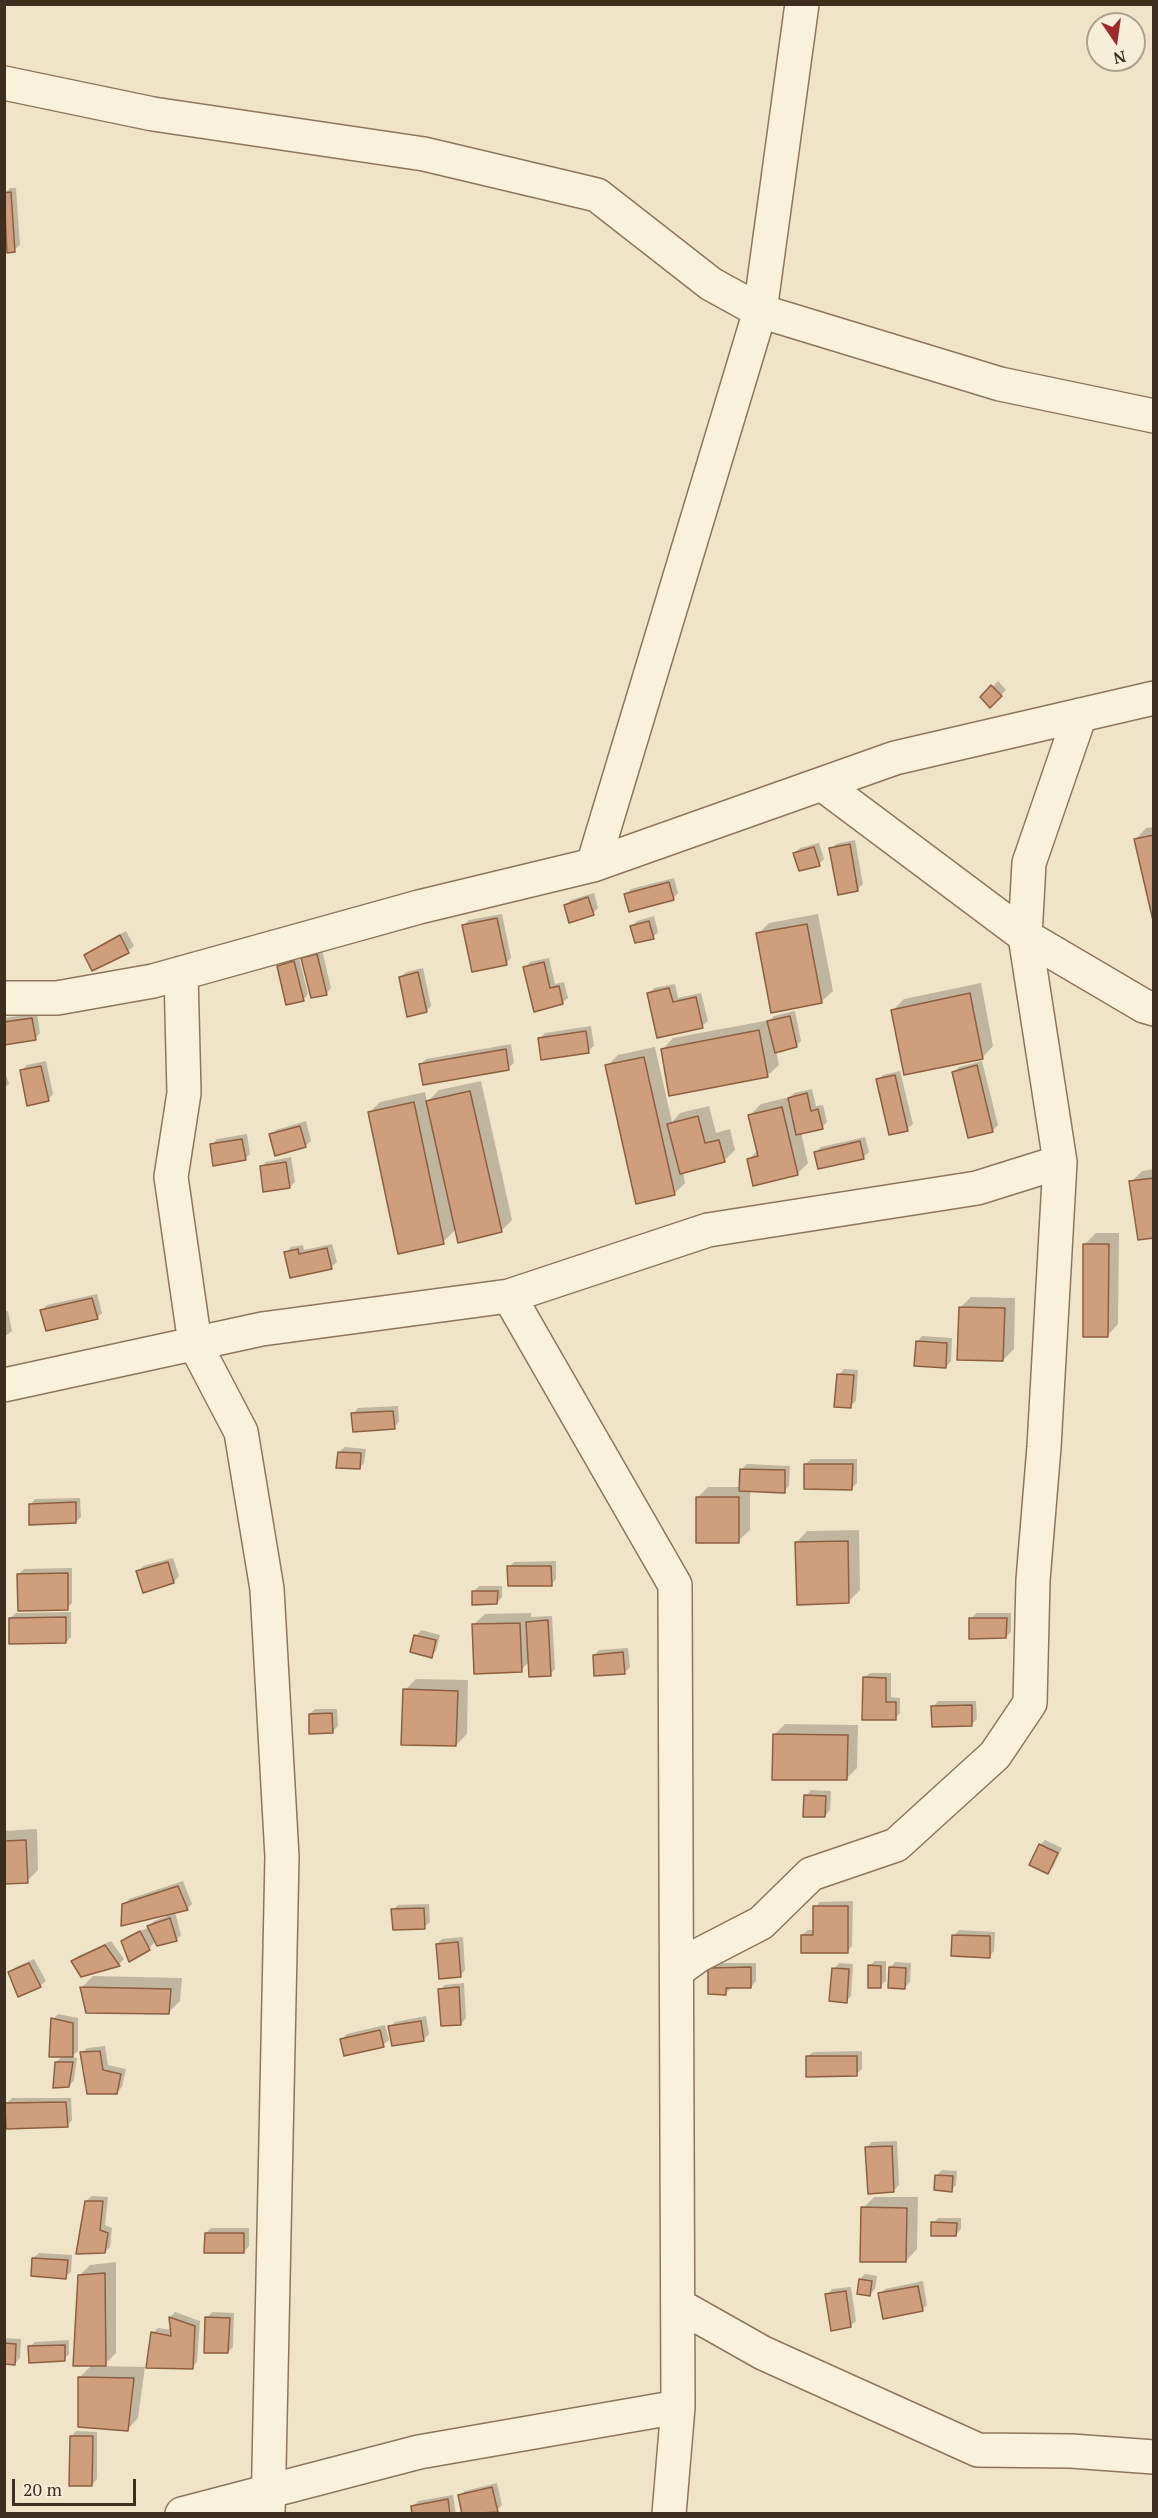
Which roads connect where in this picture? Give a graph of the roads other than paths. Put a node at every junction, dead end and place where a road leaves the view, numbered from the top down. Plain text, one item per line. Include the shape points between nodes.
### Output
1 (802, 4) edge
2 (4, 83) edge
3 (760, 311) junction
4 (1154, 416) edge
5 (1154, 698) edge
6 (1080, 715) junction
7 (822, 784) junction
8 (593, 865) junction
9 (1025, 936) junction
10 (181, 973) junction
11 (4, 998) edge
12 (1154, 1010) edge
13 (1060, 1162) junction
14 (509, 1296) junction
15 (195, 1344) junction
16 (4, 1385) edge
17 (677, 1971) junction
18 (678, 2305) junction
19 (678, 2407) junction
20 (1154, 2457) edge
21 (269, 2502) edge
22 (182, 2514) edge
23 (669, 2514) edge

1 - 3 street
2 - 3 street via 153,114 424,154 597,195 711,284
3 - 4 street via 1000,384
3 - 8 street
5 - 6 street
6 - 7 street via 895,758
6 - 9 street via 1029,863
7 - 8 street
7 - 9 street
8 - 10 street via 419,907
9 - 12 street
9 - 13 street
10 - 11 street via 57,998
10 - 15 street via 184,1093 171,1177
13 - 14 street via 977,1188 708,1230
13 - 17 street via 1033,1580 1030,1703 995,1755 896,1845 811,1874 761,1923
14 - 15 street via 262,1329
14 - 17 street via 675,1585
15 - 16 street
15 - 21 street via 241,1432 267,1589 282,1857
17 - 18 street
18 - 19 street
18 - 20 street via 763,2353 978,2450
19 - 21 street via 419,2452
19 - 23 street
21 - 22 street

